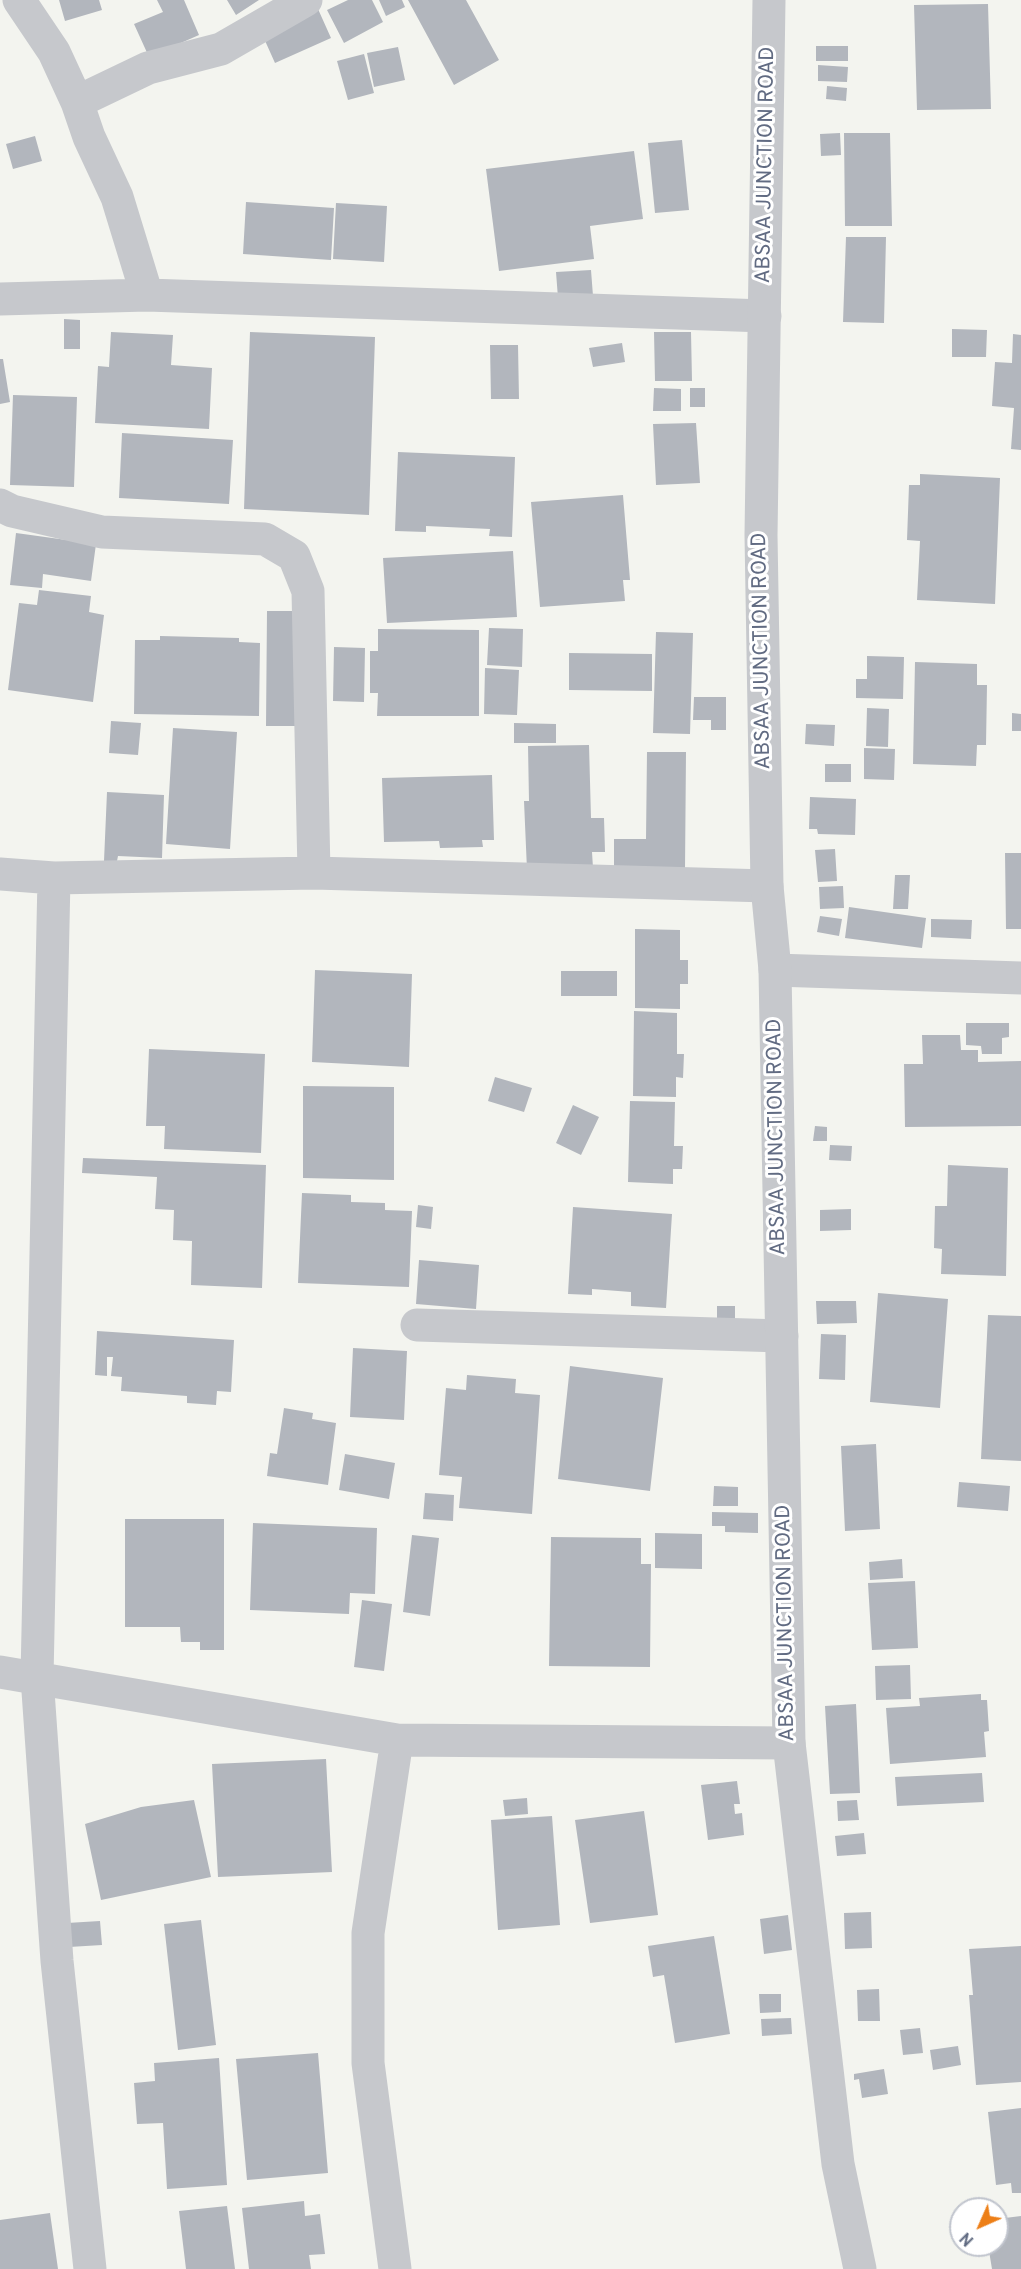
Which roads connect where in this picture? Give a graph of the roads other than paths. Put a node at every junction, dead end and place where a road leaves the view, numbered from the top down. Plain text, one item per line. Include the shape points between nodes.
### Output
1 (19, 0) edge
2 (306, 0) edge
3 (769, 0) edge
4 (77, 102) junction
5 (147, 296) junction
6 (0, 300) edge
7 (765, 316) junction
8 (0, 505) edge
9 (314, 873) junction
10 (0, 874) edge
11 (54, 878) junction
12 (766, 886) junction
13 (775, 970) junction
14 (1021, 978) edge
15 (417, 1325) dead end
16 (782, 1336) junction
17 (0, 1672) edge
18 (37, 1677) junction
19 (397, 1740) junction
20 (789, 1743) junction
21 (90, 2269) edge
22 (395, 2269) edge
23 (860, 2269) edge

1 - 4 street via 54,52
2 - 4 street via 221,49 148,68
3 - 7 street, ABSAA JUNCTION ROAD
4 - 5 street via 117,197
5 - 6 street
5 - 7 street
7 - 12 street, ABSAA JUNCTION ROAD via 761,535
8 - 9 street via 102,532 265,539 294,556 308,591
9 - 11 street
9 - 12 street
10 - 11 street
11 - 18 street
12 - 13 street, ABSAA JUNCTION ROAD
13 - 14 street
13 - 16 street, ABSAA JUNCTION ROAD
15 - 16 street
16 - 20 street, ABSAA JUNCTION ROAD
17 - 18 street
18 - 19 street
18 - 21 street via 57,1961
19 - 20 street
19 - 22 street via 368,1933 368,2063
20 - 23 street, ABSAA JUNCTION ROAD via 838,2164

